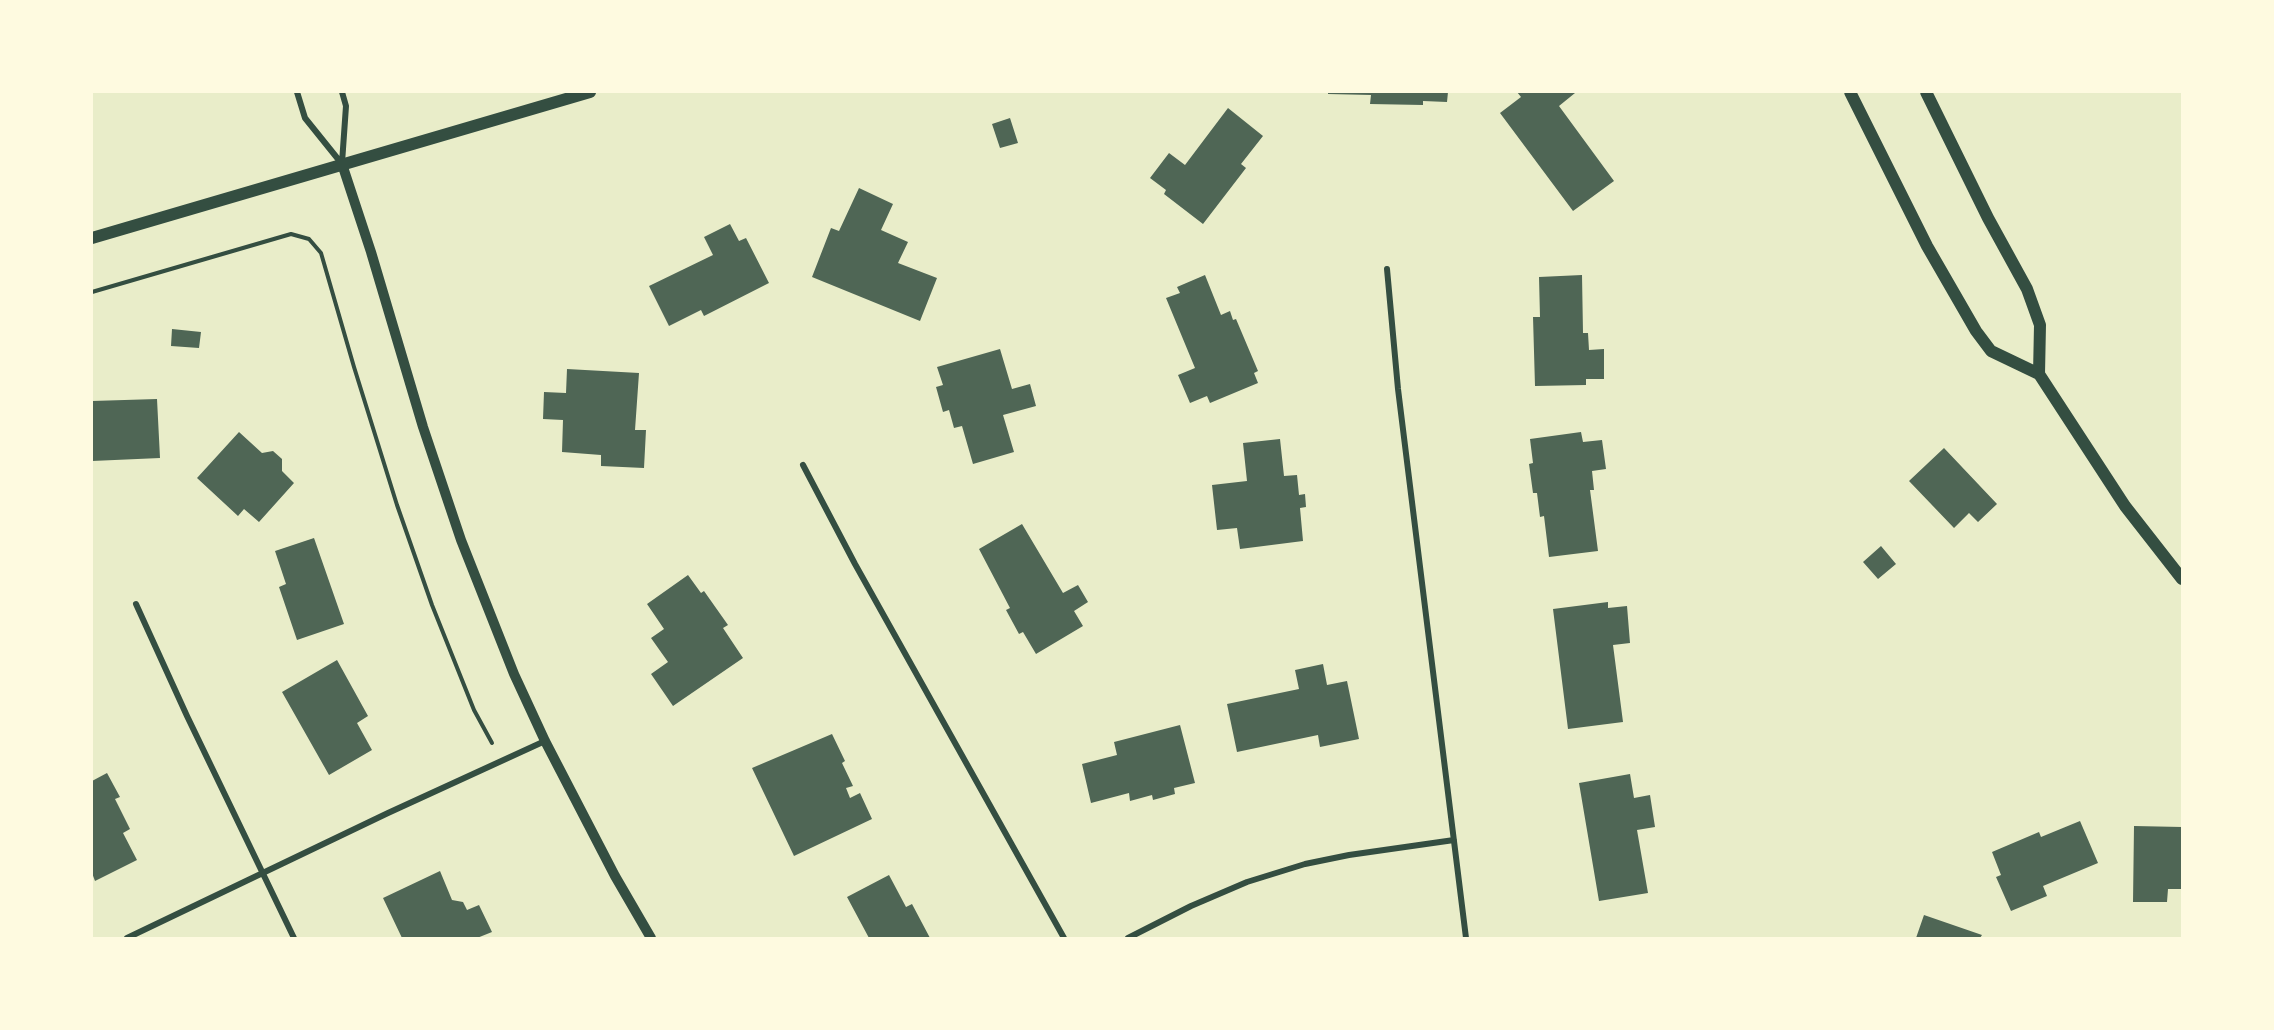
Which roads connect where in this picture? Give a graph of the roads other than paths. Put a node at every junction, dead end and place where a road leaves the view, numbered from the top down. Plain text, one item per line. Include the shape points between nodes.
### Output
1 (297, 92) edge
2 (342, 92) edge
3 (590, 92) edge
4 (1850, 92) edge
5 (1926, 92) edge
6 (342, 164) junction
7 (92, 238) edge
8 (1387, 269) dead end
9 (2039, 374) junction
10 (803, 465) dead end
11 (2182, 579) edge
12 (136, 604) dead end
13 (545, 741) junction
14 (1454, 840) junction
15 (263, 874) junction
16 (127, 939) edge
17 (294, 939) edge
18 (651, 939) edge
19 (1064, 939) edge
20 (1128, 939) edge
21 (1466, 939) edge

1 - 6 street via 305,118
2 - 6 street via 346,106
3 - 6 main road
4 - 9 main road via 1927,246 1976,330 1991,351
5 - 9 main road via 2027,289 2040,325
6 - 7 main road
6 - 13 street via 461,540
8 - 14 street via 1398,389
9 - 11 main road via 2125,506
10 - 19 street
12 - 15 street
13 - 15 street
13 - 18 street
14 - 20 street via 1305,864 1247,882
14 - 21 street
15 - 16 street
15 - 17 street

